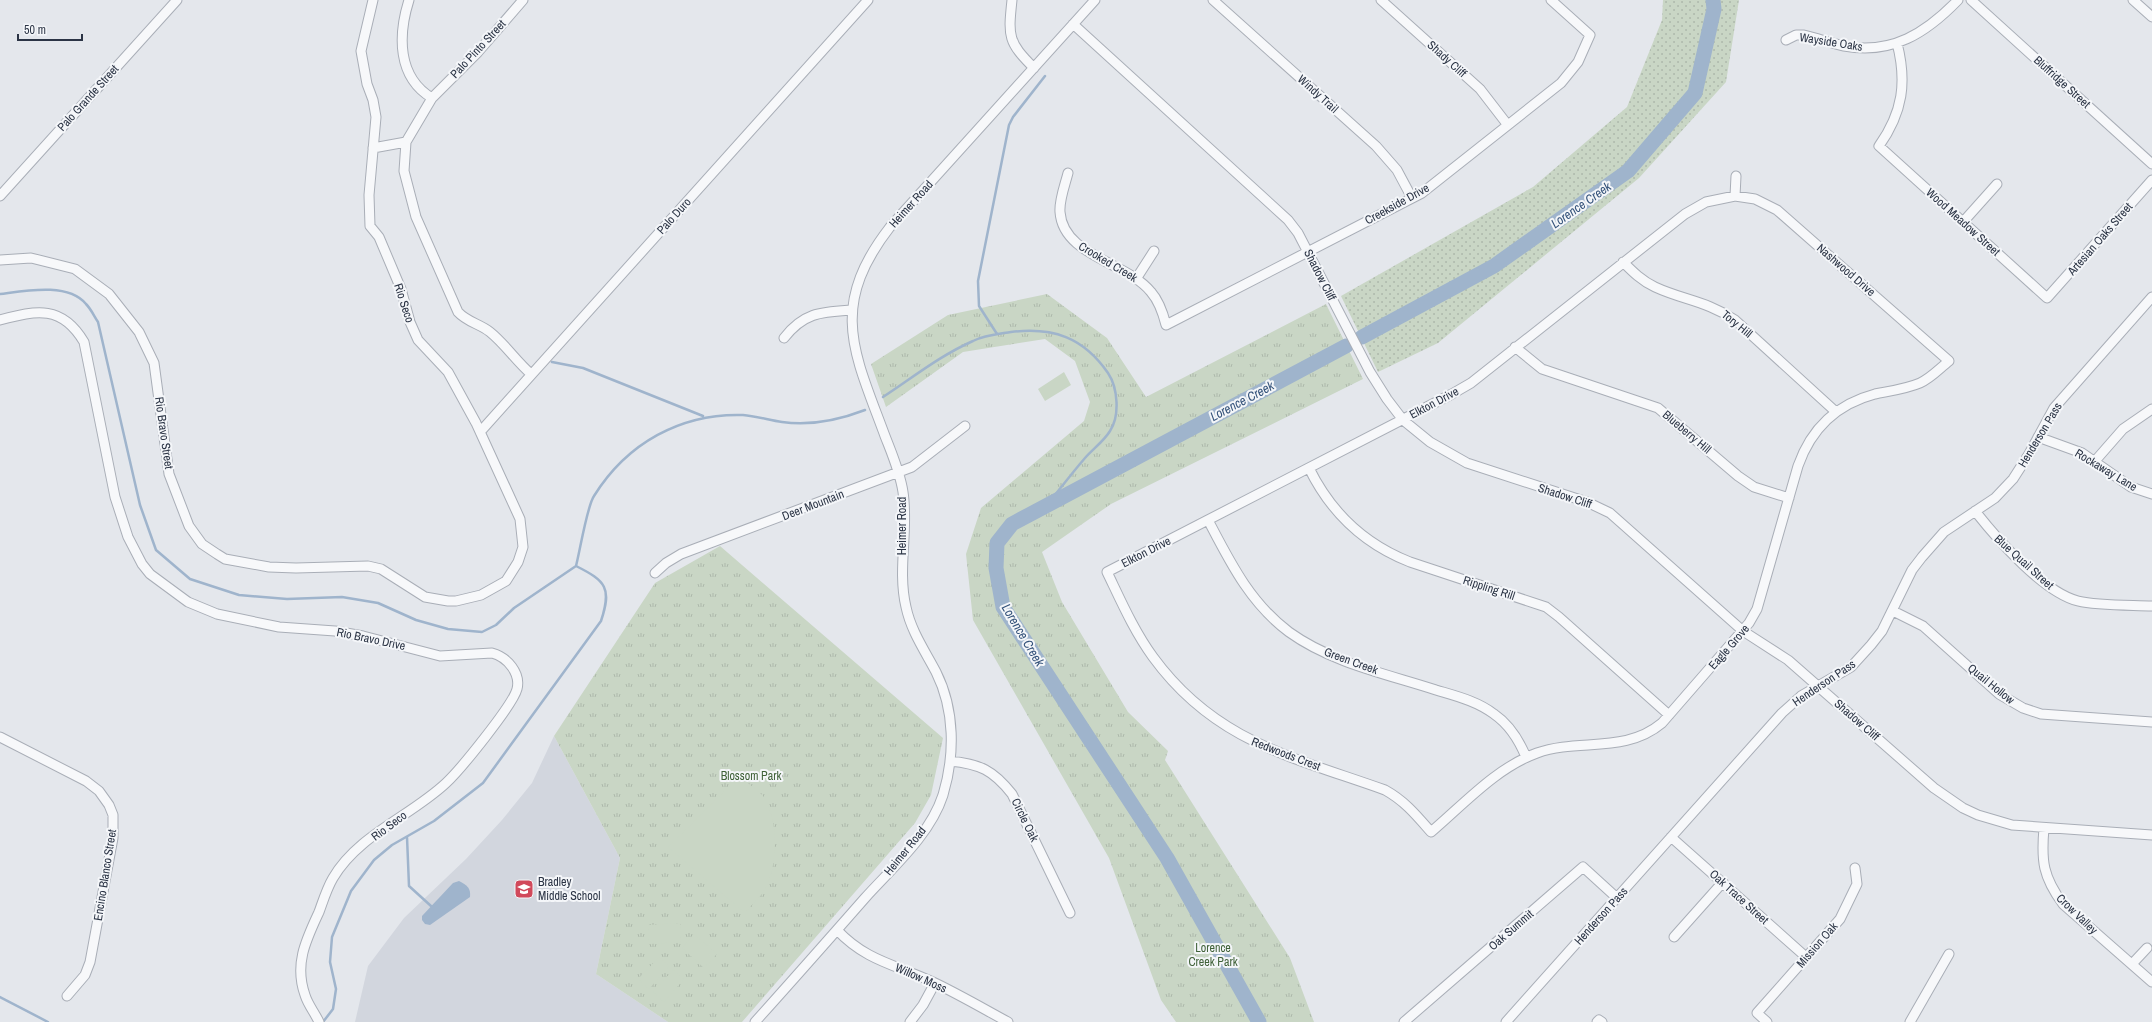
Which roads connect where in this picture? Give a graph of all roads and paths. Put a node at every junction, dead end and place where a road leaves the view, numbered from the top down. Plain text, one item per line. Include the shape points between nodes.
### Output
1 (177, 0) edge
2 (373, 0) edge
3 (409, 0) edge
4 (523, 0) edge
5 (868, 0) edge
6 (1012, 0) edge
7 (1095, 0) edge
8 (1213, 0) edge
9 (1381, 0) edge
10 (1551, 0) edge
11 (1958, 0) edge
12 (1971, 0) edge
13 (2133, 0) edge
14 (2152, 17) edge
15 (1073, 24) junction
16 (1786, 40) dead end
17 (1897, 43) junction
18 (1034, 68) junction
19 (432, 98) junction
20 (1507, 124) junction
21 (406, 142) junction
22 (374, 148) junction
23 (2152, 164) edge
24 (1068, 173) dead end
25 (1736, 176) dead end
26 (2152, 180) edge
27 (1997, 184) dead end
28 (0, 196) edge
29 (1735, 196) junction
30 (1412, 198) junction
31 (1963, 222) junction
32 (1154, 251) dead end
33 (1308, 252) junction
34 (0, 260) edge
35 (1623, 262) junction
36 (1136, 279) junction
37 (2152, 297) edge
38 (2048, 298) joint
39 (852, 310) junction
40 (0, 320) edge
41 (1166, 325) joint
42 (784, 338) dead end
43 (1515, 347) junction
44 (1949, 361) joint
45 (532, 374) junction
46 (2152, 409) edge
47 (1836, 412) junction
48 (1403, 420) junction
49 (965, 426) dead end
50 (480, 432) junction
51 (2038, 437) junction
52 (2095, 461) junction
53 (1309, 468) junction
54 (899, 472) junction
55 (2152, 494) edge
56 (1789, 498) junction
57 (1975, 511) junction
58 (1208, 520) junction
59 (1107, 572) joint
60 (655, 573) dead end
61 (506, 581) joint
62 (2152, 606) edge
63 (1893, 611) junction
64 (1743, 631) junction
65 (499, 655) joint
66 (1819, 686) junction
67 (1669, 715) junction
68 (2152, 722) edge
69 (0, 737) edge
70 (1526, 757) junction
71 (950, 761) junction
72 (2044, 828) junction
73 (1431, 832) joint
74 (2152, 836) edge
75 (1671, 837) junction
76 (1855, 868) dead end
77 (1723, 882) junction
78 (1617, 898) junction
79 (1070, 913) dead end
80 (837, 930) junction
81 (1674, 937) dead end
82 (2146, 948) dead end
83 (1949, 954) dead end
84 (1806, 957) junction
85 (2132, 964) junction
86 (935, 982) junction
87 (2152, 982) edge
88 (67, 996) dead end
89 (319, 1022) edge
90 (755, 1022) edge
91 (910, 1022) edge
92 (1008, 1022) edge
93 (1404, 1022) edge
94 (1506, 1022) edge
95 (1767, 1022) edge
96 (1910, 1022) edge

1 - 28 street, Palo Grande Street
2 - 22 street, Rio Seco via 361,51 376,117
3 - 19 street via 402,31 402,57 417,87
4 - 19 street, Palo Pinto Street via 478,52
5 - 45 street, Palo Duro
6 - 18 street via 1009,25 1011,38 1018,52
7 - 15 street, Heimer Road
8 - 30 street, Windy Trail via 1376,146 1397,170
9 - 20 street, Shady Cliff via 1480,89
10 - 20 street, Creekside Drive via 1590,35 1578,62 1561,83
11 - 17 street, Wayside Oaks via 1931,26
12 - 23 street, Bluffridge Street
13 - 14 street
15 - 18 street, Heimer Road
15 - 33 street, Shadow Cliff via 1282,214 1298,233
16 - 17 street, Wayside Oaks via 1803,35 1843,46 1866,48
17 - 31 street, Wood Meadow Street via 1903,76 1901,96 1891,127 1879,146
18 - 39 street, Heimer Road via 876,244 862,272
19 - 21 street
20 - 30 street, Creekside Drive via 1422,193
21 - 22 street
21 - 45 street via 406,184 424,236 453,304 463,318 488,330 518,363
22 - 50 street, Rio Seco via 369,195 370,226 379,237 418,340 448,372
24 - 36 street, Crooked Creek via 1060,211 1066,231 1080,246
25 - 29 street
26 - 38 street, Artesian Oaks Street
27 - 31 street
29 - 35 street, Elkton Drive via 1714,199 1698,205
29 - 44 street, Nashwood Drive via 1755,199 1778,210
30 - 33 street, Creekside Drive
31 - 38 street, Wood Meadow Street
32 - 36 street
33 - 41 street, Creekside Drive
33 - 48 street, Shadow Cliff via 1370,372
34 - 61 street, Rio Bravo Street via 32,258 75,269 109,294 139,332 154,363 169,474 189,526 202,544 225,559 269,567 368,566 382,569 425,597 448,601 481,595
35 - 43 street, Elkton Drive
35 - 47 street, Tory Hill via 1655,287 1721,310
36 - 41 street, Crooked Creek via 1151,291
37 - 51 street, Henderson Pass via 2054,408
39 - 42 street via 813,315 800,321
39 - 54 street, Heimer Road via 852,338 859,366
40 - 65 street, Rio Bravo Drive via 42,312 55,314 76,329 84,342 115,497 128,537 150,574 188,602 207,612 242,620 363,636 440,656 482,653
43 - 48 street, Elkton Drive via 1471,383
43 - 56 street, Blueberry Hill via 1542,369 1658,408 1749,484 1768,493
44 - 47 street, Eagle Grove via 1920,383 1864,398
45 - 50 street, Palo Duro
46 - 52 street via 2123,429
47 - 56 street, Eagle Grove via 1819,428 1806,446
48 - 53 street, Elkton Drive
48 - 64 street, Shadow Cliff via 1430,442 1467,463 1587,502 1606,511
49 - 54 street, Deer Mountain via 912,467
50 - 61 street, Rio Seco via 522,526 523,547 518,562
51 - 52 street, Rockaway Lane via 2082,453
51 - 57 street, Henderson Pass via 2012,479 1995,498
52 - 55 street, Rockaway Lane via 2131,487
53 - 58 street, Elkton Drive
53 - 67 street, Rippling Rill via 1339,515 1365,538 1384,551 1410,562 1546,607
54 - 60 street, Deer Mountain via 681,554
54 - 71 street, Heimer Road via 905,509 901,578 904,601 914,633 942,687 951,724
56 - 64 street, Eagle Grove via 1757,609
57 - 62 street, Blue Quail Street via 1997,539 2060,594 2087,603
57 - 63 street, Henderson Pass via 1944,532 1922,557
58 - 59 street, Elkton Drive
58 - 70 street, Green Creek via 1246,587 1273,619 1289,632 1307,644 1344,661 1481,705 1509,726
59 - 73 street, Redwoods Crest via 1131,622 1153,657 1182,690 1208,714 1270,750 1385,790 1409,807
63 - 66 street, Henderson Pass via 1882,631 1851,667
63 - 68 street, Quail Hollow via 1923,626 1999,694 2023,708 2041,714
64 - 66 street, Shadow Cliff via 1782,654
64 - 67 street, Eagle Grove
65 - 89 street, Rio Seco via 512,666 517,678 515,695 509,705 471,756 447,782 362,846 333,878 301,954 300,973 305,997
66 - 72 street, Shadow Cliff via 1948,799 1973,813 1995,821
66 - 75 street, Henderson Pass via 1787,708
67 - 70 street, Eagle Grove via 1654,729 1630,741 1567,745
69 - 88 street, Encino Blanco Street via 86,781 99,791 113,816 113,838 90,962 85,975
70 - 73 street, Eagle Grove via 1496,777
71 - 79 street, Circle Oak via 970,763 989,770 1002,781 1012,794
71 - 80 street, Heimer Road via 942,796 920,836
72 - 74 street, Shadow Cliff
72 - 85 street, Crow Valley via 2042,860 2053,891 2063,904
75 - 77 street, Oak Trace Street
75 - 78 street, Henderson Pass
76 - 84 street, Mission Oak via 1857,884 1840,919
77 - 81 street
77 - 84 street, Oak Trace Street
78 - 93 street, Oak Summit via 1583,867
78 - 94 street, Henderson Pass
80 - 86 street, Willow Moss via 849,943 865,954
80 - 90 street, Heimer Road
82 - 85 street
83 - 96 street
84 - 95 street, Mission Oak via 1757,1013
85 - 87 street, Crow Valley
86 - 91 street via 923,1005
86 - 92 street, Willow Moss

